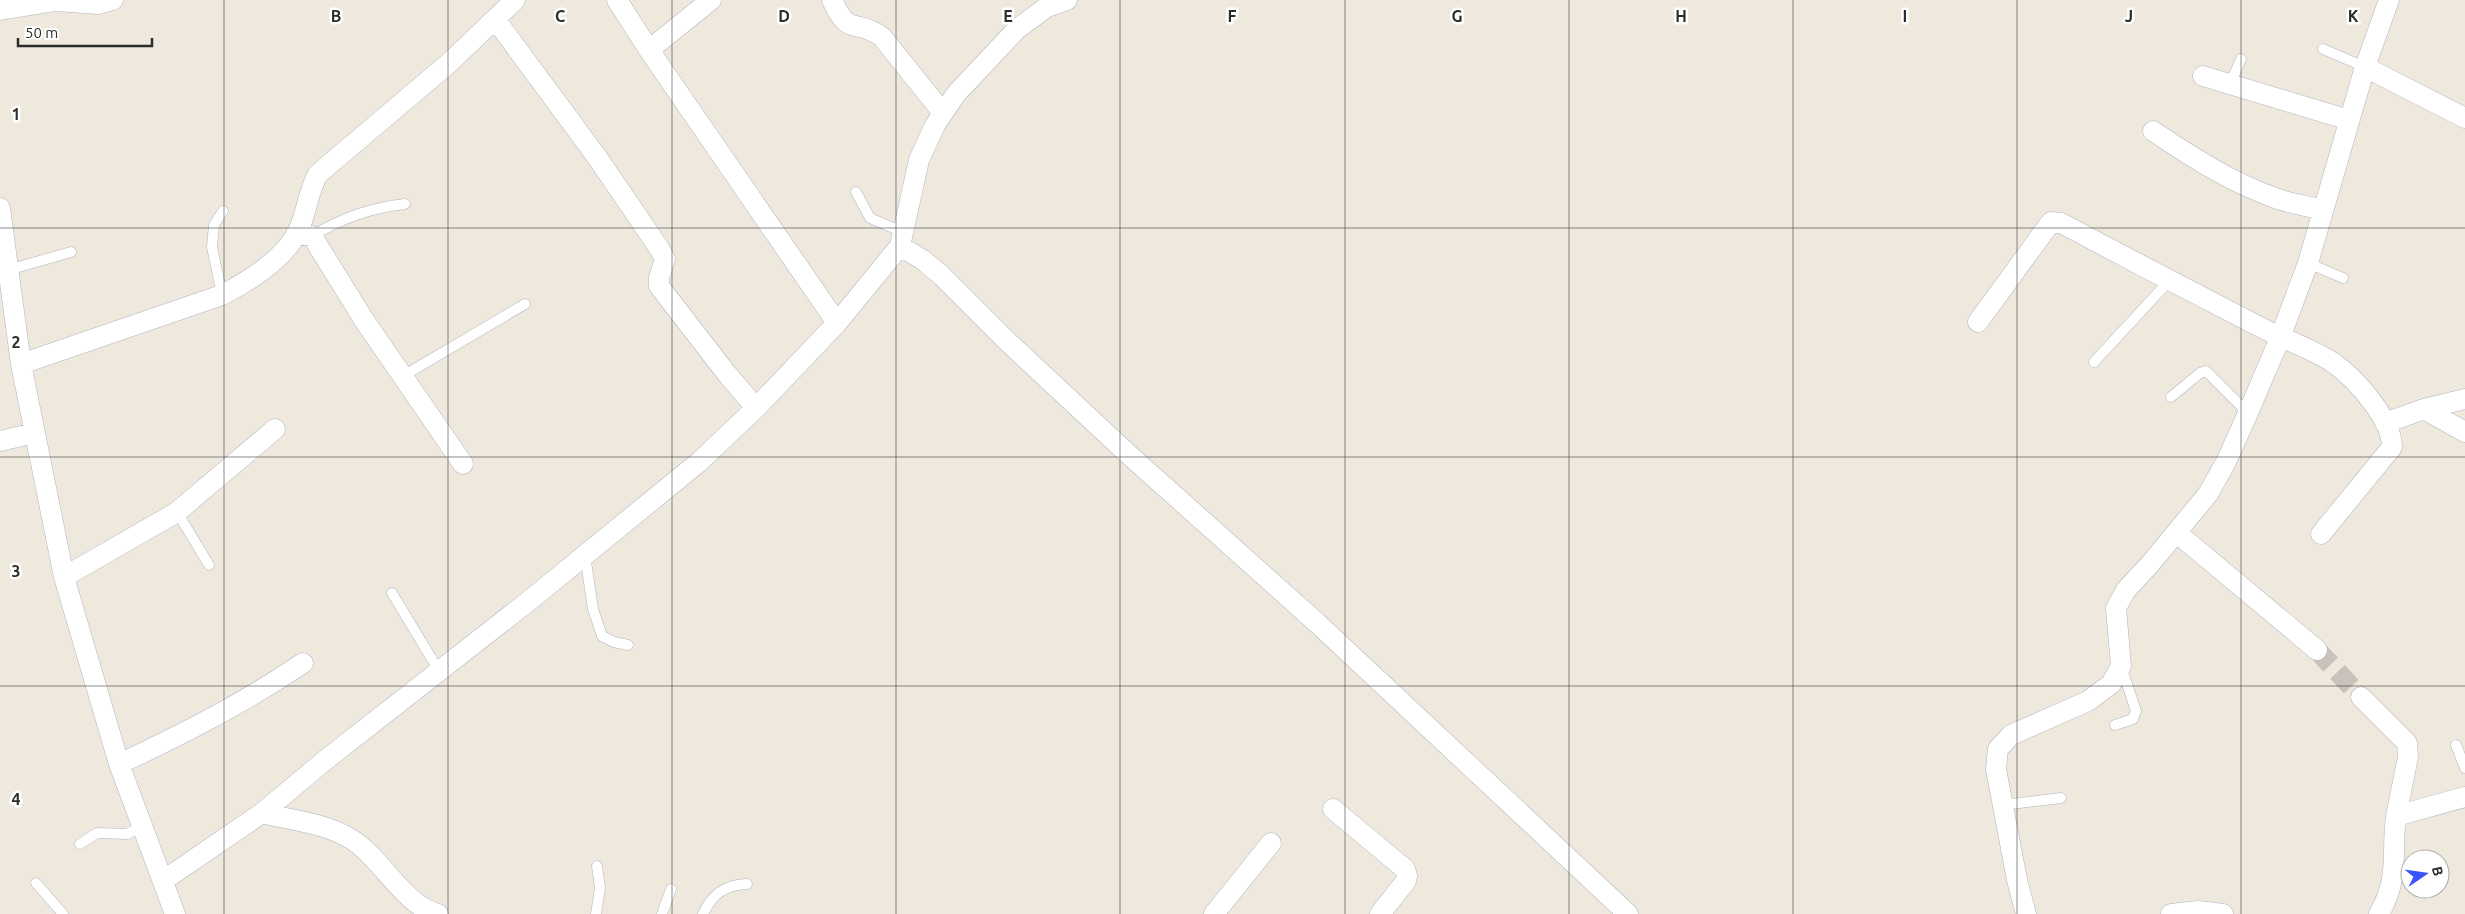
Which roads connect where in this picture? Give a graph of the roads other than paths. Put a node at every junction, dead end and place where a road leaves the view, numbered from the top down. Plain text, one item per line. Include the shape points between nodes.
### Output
1 (113, 0) edge
2 (515, 0) edge
3 (617, 0) edge
4 (710, 0) edge
5 (832, 0) edge
6 (1067, 0) edge
7 (2384, 3) edge
8 (0, 10) edge
9 (495, 19) junction
10 (2322, 49) dead end
11 (649, 50) junction
12 (2241, 59) dead end
13 (2365, 67) junction
14 (2203, 76) dead end
15 (2230, 84) junction
16 (943, 113) junction
17 (2465, 118) edge
18 (2349, 120) junction
19 (2153, 131) dead end
20 (856, 192) dead end
21 (405, 204) dead end
22 (0, 208) edge
23 (2323, 210) junction
24 (223, 212) dead end
25 (304, 235) junction
26 (902, 240) junction
27 (70, 252) dead end
28 (2308, 263) junction
29 (8, 270) junction
30 (2343, 278) dead end
31 (2170, 280) junction
32 (222, 295) junction
33 (525, 304) dead end
34 (1978, 322) dead end
35 (836, 323) junction
36 (2280, 338) junction
37 (2094, 362) dead end
38 (20, 364) junction
39 (403, 376) junction
40 (2171, 397) dead end
41 (2465, 399) edge
42 (756, 408) junction
43 (2424, 409) junction
44 (2248, 413) junction
45 (2385, 423) junction
46 (275, 429) dead end
47 (2465, 432) edge
48 (34, 433) junction
49 (0, 441) edge
50 (463, 464) dead end
51 (177, 512) junction
52 (2177, 533) junction
53 (2321, 534) dead end
54 (585, 554) junction
55 (209, 565) dead end
56 (64, 577) junction
57 (392, 593) dead end
58 (628, 645) dead end
59 (2317, 650) tunnel mouth
60 (303, 663) dead end
61 (2121, 666) junction
62 (439, 670) junction
63 (2361, 697) tunnel mouth
64 (2116, 725) dead end
65 (2456, 745) dead end
66 (119, 764) junction
67 (2465, 768) edge
68 (2465, 797) edge
69 (2061, 798) dead end
70 (2002, 805) junction
71 (1333, 809) dead end
72 (262, 814) junction
73 (2396, 816) junction
74 (142, 826) junction
75 (1271, 843) dead end
76 (80, 844) dead end
77 (597, 866) dead end
78 (164, 880) junction
79 (36, 884) dead end
80 (746, 884) dead end
81 (671, 889) dead end
82 (63, 914) edge
83 (176, 914) edge
84 (438, 914) edge
85 (596, 914) edge
86 (662, 914) edge
87 (703, 914) edge
88 (1214, 914) edge
89 (1380, 914) edge
90 (1628, 914) edge
91 (2026, 914) edge
92 (2172, 914) edge
93 (2223, 914) edge
94 (2379, 914) edge

1 - 8 street via 99,4 56,1
2 - 9 street
3 - 11 street
4 - 11 street
5 - 16 street via 846,24 871,29 882,37
6 - 16 street via 1047,7 1017,29 956,94
7 - 13 street
9 - 25 street via 449,63 318,174 310,188
9 - 42 street via 597,157 659,248 665,259 659,286
10 - 13 lane
11 - 35 street
12 - 15 lane
13 - 17 street
13 - 18 street
14 - 15 street
15 - 18 street
16 - 26 street via 919,160
18 - 23 street
19 - 23 street via 2243,186 2280,200
20 - 26 lane via 870,218
21 - 25 lane via 364,212
22 - 29 street
23 - 28 street
24 - 32 lane via 214,225 212,247
25 - 32 street via 248,281
25 - 39 street
26 - 35 street
26 - 90 street via 1127,453 1330,635
27 - 29 lane
28 - 30 lane
28 - 36 street
29 - 38 street
31 - 34 street via 2061,223 2051,222
31 - 36 street
31 - 37 lane
32 - 38 street
33 - 39 lane
35 - 42 street
36 - 44 street
36 - 45 street via 2333,363 2355,380
38 - 48 street
39 - 50 street
40 - 44 lane via 2200,372 2206,371
41 - 43 street
42 - 54 street via 699,462
43 - 45 street
43 - 47 street
44 - 52 street via 2208,494
45 - 53 street via 2392,436 2392,447
46 - 51 street
48 - 49 street
48 - 56 street
51 - 55 lane
51 - 56 street
52 - 59 street
52 - 61 street via 2126,590 2116,608
54 - 58 lane via 590,593 602,636
54 - 62 street
56 - 66 street
57 - 62 lane
60 - 66 street via 225,712
61 - 64 lane via 2136,711 2133,720
61 - 70 street via 2111,684 2088,701 2011,735 1998,749 1996,770
62 - 72 street
63 - 73 street via 2407,743 2408,757
65 - 67 lane
66 - 74 street
68 - 73 street
69 - 70 lane
70 - 91 street
71 - 89 street via 1405,869 1406,881
72 - 78 street
72 - 84 street via 330,828 351,839 368,852 414,902
73 - 94 street via 2393,839 2395,866 2390,895
74 - 76 lane via 127,834 97,833
74 - 78 street
75 - 88 street
77 - 85 lane via 600,888
78 - 83 street
79 - 82 lane
80 - 87 lane via 722,889 709,900
81 - 86 lane
92 - 93 street via 2198,911

